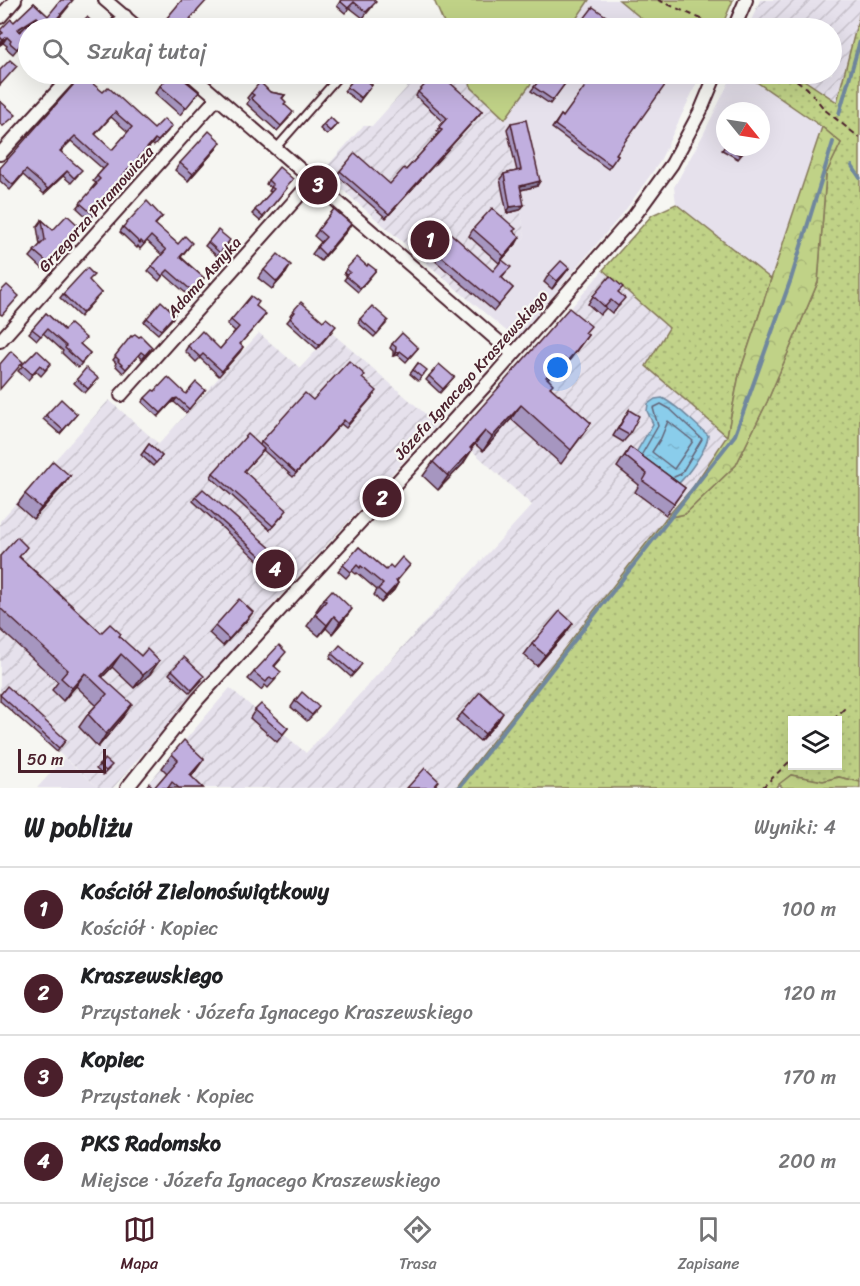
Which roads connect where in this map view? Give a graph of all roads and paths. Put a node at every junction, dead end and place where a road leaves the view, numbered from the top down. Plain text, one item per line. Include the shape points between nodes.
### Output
1 (15, 0) edge
2 (105, 0) edge
3 (658, 0) edge
4 (746, 0) edge
5 (125, 16) edge
6 (0, 17) edge
7 (699, 18) edge
8 (738, 18) edge
9 (64, 84) edge
10 (202, 84) edge
11 (332, 84) edge
12 (711, 84) edge
13 (802, 84) edge
14 (218, 98) junction
15 (860, 138) edge
16 (276, 148) junction
17 (0, 154) edge
18 (312, 181) junction
19 (0, 341) edge
20 (513, 354) junction
21 (120, 395) dead end
22 (845, 708) dead end
23 (836, 716) edge
24 (788, 763) edge
25 (127, 788) edge
26 (762, 788) edge

1 - 6 street
2 - 5 street
3 - 7 path
4 - 8 street
9 - 17 street
10 - 14 street
11 - 16 lane
12 - 20 street, Józefa Ignacego Kraszewskiego via 686,139 653,191
13 - 15 path via 825,110
14 - 16 street
14 - 19 street, Grzegorza Piramowicza
16 - 18 street
18 - 20 street
18 - 21 street, Adama Asnyka
20 - 25 street, Józefa Ignacego Kraszewskiego via 198,699
22 - 23 path
24 - 26 path

